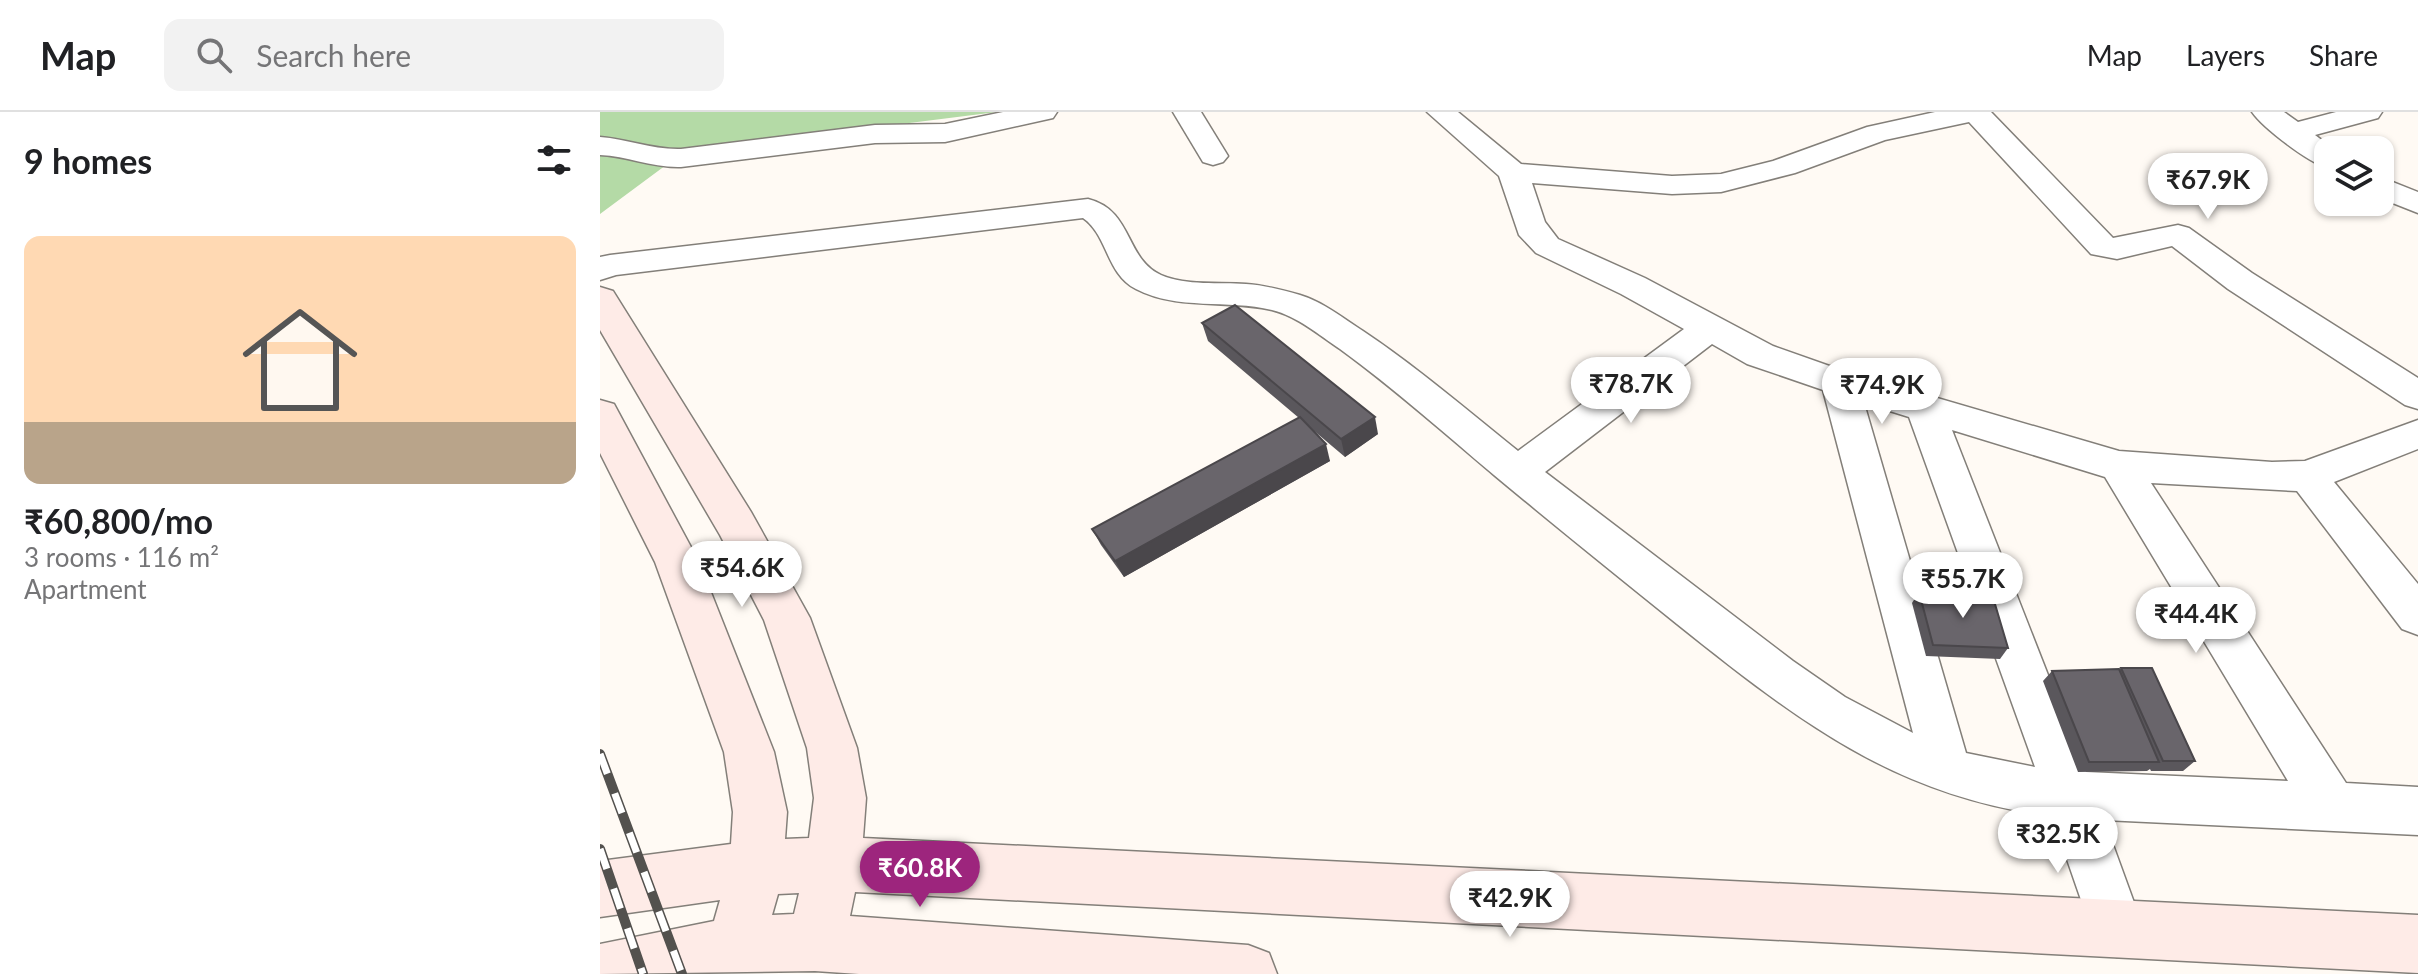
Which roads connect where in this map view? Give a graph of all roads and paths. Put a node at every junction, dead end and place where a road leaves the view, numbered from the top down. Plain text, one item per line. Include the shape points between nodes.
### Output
1 (1043, 112) edge
2 (1187, 112) edge
3 (1441, 112) edge
4 (1975, 112) edge
5 (2266, 112) edge
6 (2368, 112) edge
7 (2292, 133) junction
8 (600, 146) edge
9 (2314, 149) edge
10 (1213, 156) dead end
11 (1513, 172) junction
12 (2394, 193) edge
13 (2418, 204) edge
14 (600, 269) edge
15 (600, 299) edge
16 (1709, 328) junction
17 (1839, 382) junction
18 (2418, 396) edge
19 (1924, 407) junction
20 (600, 414) edge
21 (2418, 434) edge
22 (2119, 466) junction
23 (1517, 472) junction
24 (2307, 476) junction
25 (2418, 616) edge
26 (1947, 771) junction
27 (2070, 795) junction
28 (2332, 807) junction
29 (2418, 811) edge
30 (834, 864) junction
31 (757, 868) junction
32 (600, 889) edge
33 (2117, 930) junction
34 (815, 942) junction
35 (2418, 944) edge
36 (736, 946) junction
37 (600, 973) edge
38 (1248, 974) edge

1 - 8 street via 945,133 875,134 681,158 659,159
2 - 10 street
3 - 11 street
4 - 11 street via 1877,133 1721,183 1672,185
4 - 18 street via 2103,247 2117,249 2178,235
5 - 7 street
6 - 7 street
7 - 9 street
11 - 16 street via 1529,222 1547,246
12 - 13 street
14 - 23 street via 1088,208 1106,220 1130,271 1173,289 1265,295 1311,313 1378,359
15 - 30 street via 787,618 832,748 840,798
16 - 17 street via 1760,355
16 - 23 street
17 - 19 street
17 - 26 street
19 - 22 street
19 - 27 street
20 - 31 street via 677,562 744,740 760,812
21 - 24 street
22 - 24 street
22 - 28 street
23 - 26 street via 1822,710 1879,743
24 - 25 street
26 - 27 street
27 - 28 street
27 - 33 street
28 - 29 street
30 - 31 street
30 - 33 street
30 - 34 street
31 - 32 street
31 - 36 street
33 - 35 street
34 - 36 street
34 - 38 street
36 - 37 street

